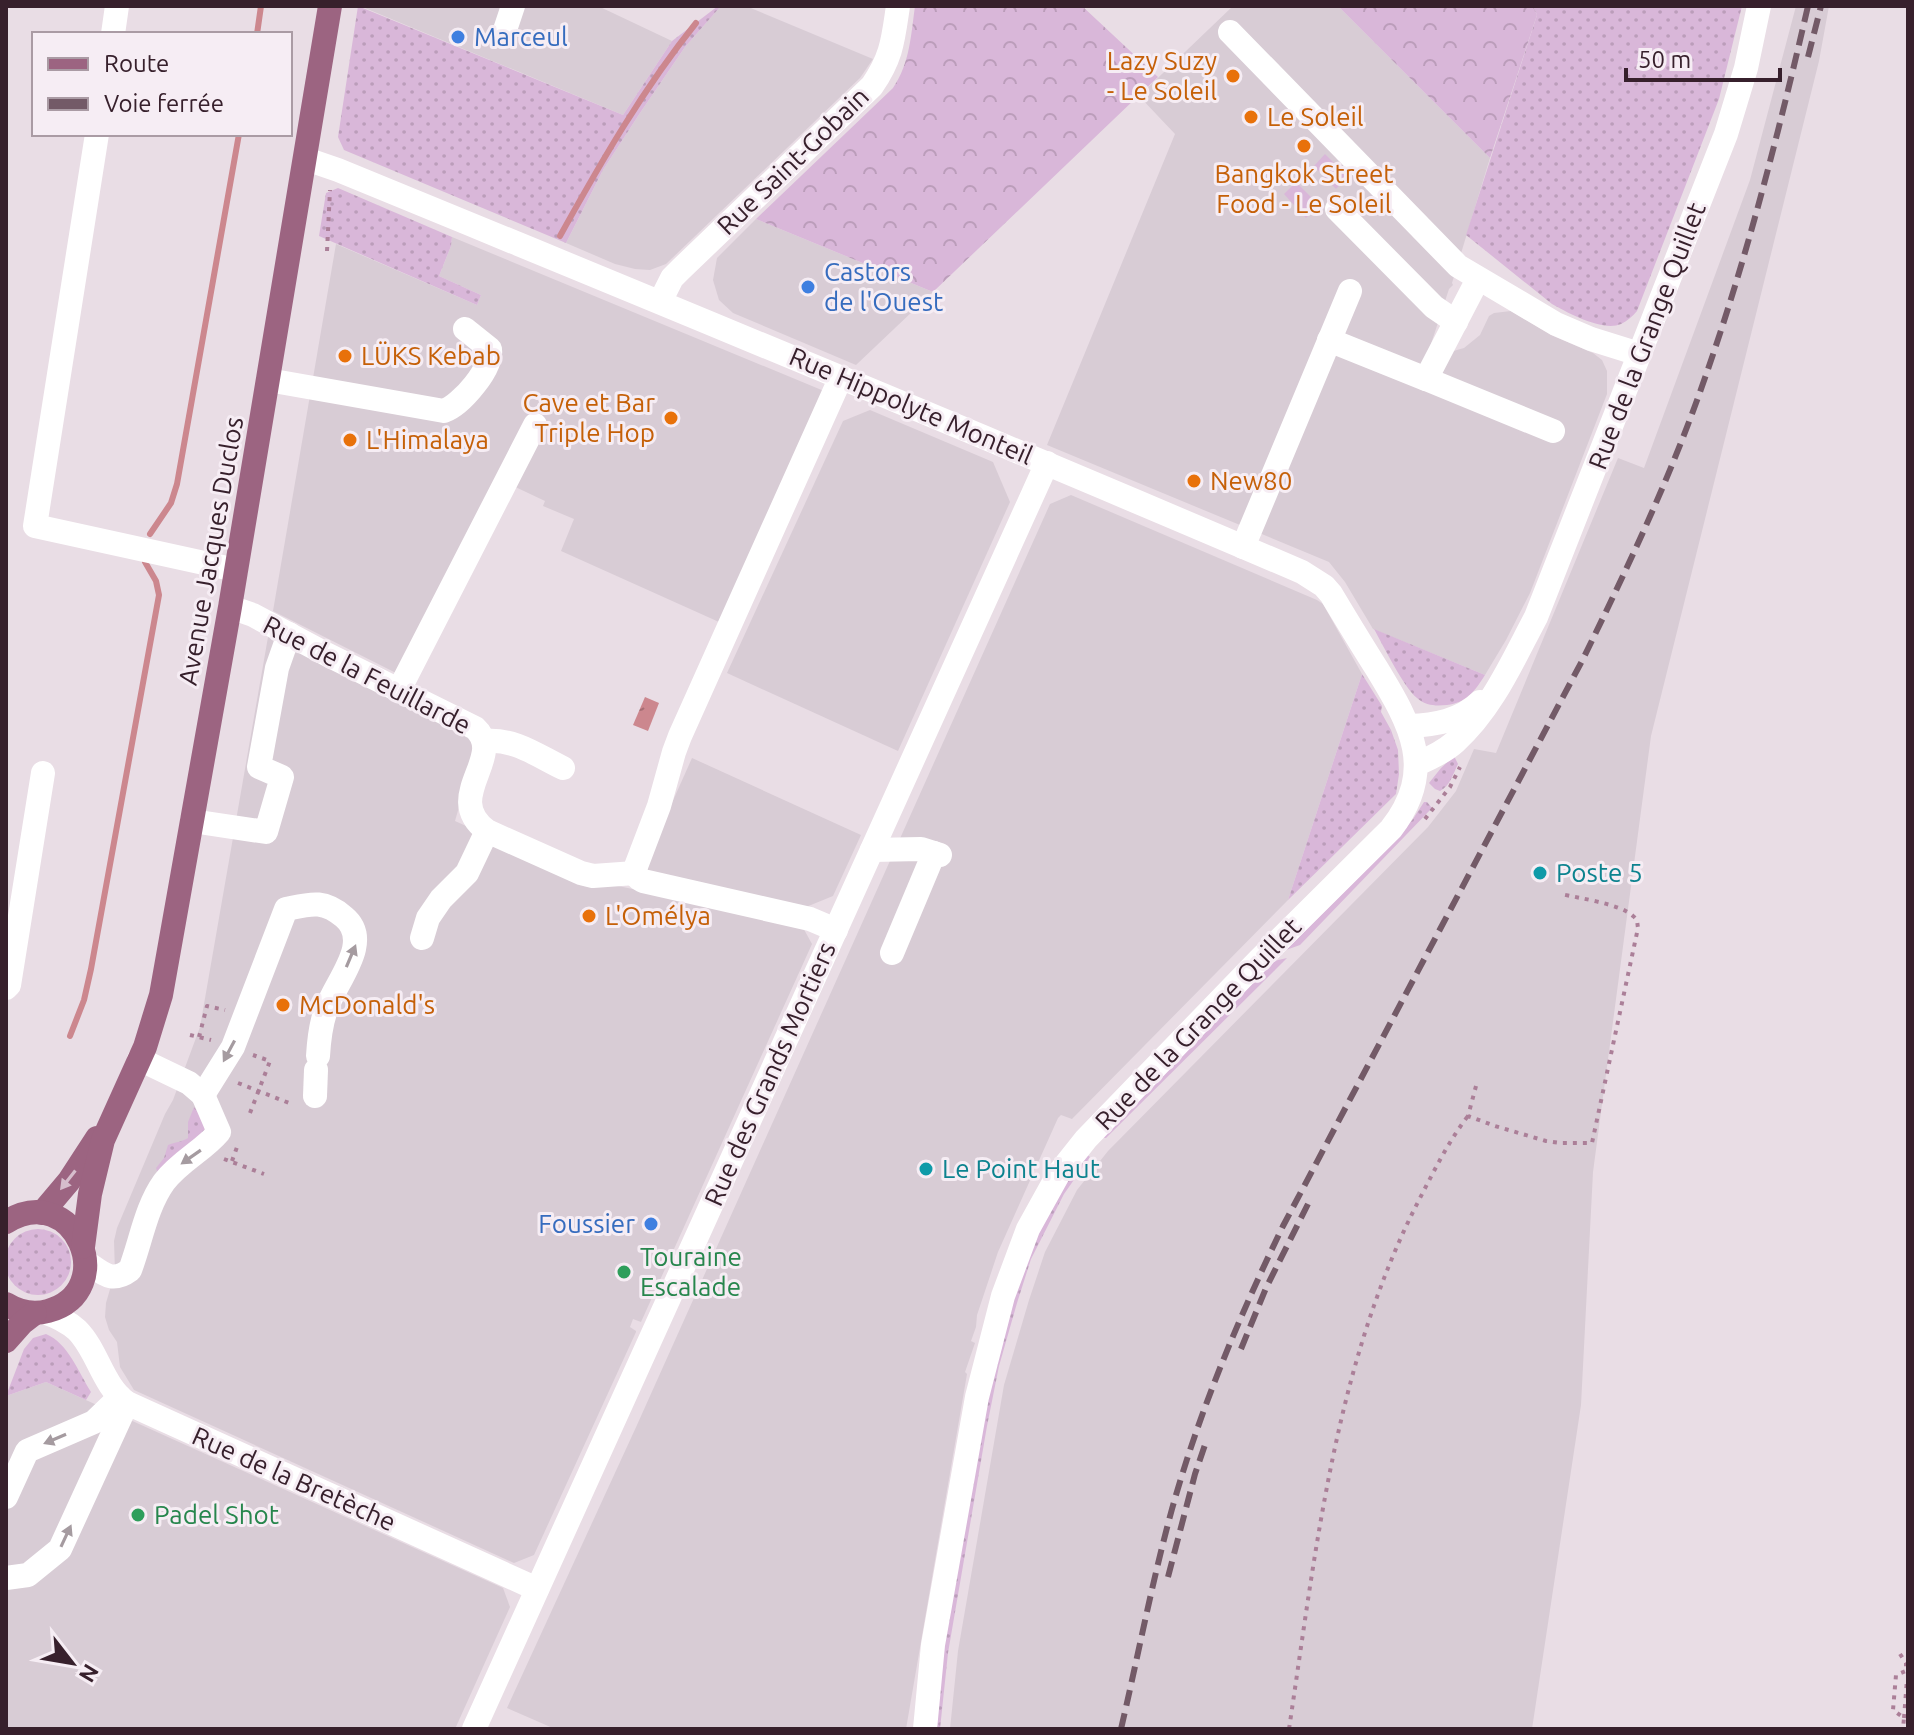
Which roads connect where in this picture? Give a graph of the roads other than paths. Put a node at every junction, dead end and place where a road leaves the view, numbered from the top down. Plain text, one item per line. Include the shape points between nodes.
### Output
1 (117, 6) edge
2 (330, 6) edge
3 (513, 6) edge
4 (898, 6) edge
5 (1759, 6) edge
6 (113, 32) edge
7 (1230, 32) dead end
8 (503, 36) dead end
9 (97, 136) edge
10 (306, 159) junction
11 (1337, 209) dead end
12 (1468, 273) junction
13 (1350, 291) dead end
14 (660, 302) junction
15 (1456, 322) junction
16 (465, 329) dead end
17 (1329, 340) junction
18 (1639, 354) junction
19 (841, 377) junction
20 (1426, 379) junction
21 (268, 380) junction
22 (535, 425) dead end
23 (1553, 431) dead end
24 (1047, 463) junction
25 (1243, 547) junction
26 (236, 570) junction
27 (230, 607) junction
28 (289, 634) junction
29 (1513, 660) junction
30 (399, 690) junction
31 (1409, 726) junction
32 (485, 741) junction
33 (1417, 764) junction
34 (563, 768) dead end
35 (43, 773) dead end
36 (192, 821) junction
37 (487, 831) junction
38 (872, 850) junction
39 (635, 873) junction
40 (836, 930) junction
41 (422, 938) dead end
42 (892, 953) dead end
43 (6, 988) edge
44 (139, 1059) junction
45 (203, 1095) junction
46 (315, 1096) dead end
47 (121, 1098) junction
48 (20, 1215) edge
49 (84, 1262) junction
50 (6, 1304) edge
51 (40, 1313) junction
52 (80, 1333) junction
53 (6, 1341) edge
54 (124, 1400) junction
55 (6, 1497) edge
56 (6, 1578) edge
57 (537, 1589) junction
58 (474, 1729) edge
59 (925, 1729) edge

1 - 6 street
2 - 10 main road, Avenue Jacques Duclos
3 - 8 street
4 - 14 street, Rue Saint-Gobain via 892,49 872,86 672,278
5 - 18 street, Rue de la Grange Quillet via 1726,134
7 - 12 street
9 - 26 street via 35,526
10 - 14 street, Rue Hippolyte Monteil
10 - 21 main road, Avenue Jacques Duclos
11 - 15 street via 1434,307
12 - 15 street
12 - 18 street via 1556,324
13 - 17 street
14 - 19 street, Rue Hippolyte Monteil
15 - 20 street
16 - 21 street via 490,349 489,364 461,401 444,411
17 - 20 street
17 - 25 street
18 - 29 street, Rue de la Grange Quillet via 1536,617
19 - 24 street, Rue Hippolyte Monteil
19 - 39 street via 680,736
20 - 23 street
21 - 26 main road, Avenue Jacques Duclos
22 - 30 street
24 - 25 street, Rue Hippolyte Monteil
24 - 38 street, Rue des Grands Mortiers
25 - 31 street, Rue Hippolyte Monteil via 1324,586
26 - 27 main road, Avenue Jacques Duclos
27 - 28 street, Rue de la Feuillarde
27 - 36 main road, Avenue Jacques Duclos
28 - 30 street, Rue de la Feuillarde
28 - 36 street via 277,668 259,767 282,777 266,832
29 - 31 street, Rue de la Grange Quillet via 1465,713 1444,722
29 - 33 street, Rue de la Grange Quillet via 1486,706 1455,743
30 - 32 street, Rue de la Feuillarde via 464,721
31 - 33 street, Rue Hippolyte Monteil
32 - 34 street via 515,744
32 - 37 street, Rue de la Feuillarde via 469,806 477,824
33 - 59 street, Rue de la Grange Quillet via 1408,804 1391,829 1086,1139 1059,1173 1028,1229 1003,1296 977,1397 933,1645
35 - 43 street
36 - 44 main road, Avenue Jacques Duclos via 161,995
37 - 39 street via 581,873
37 - 41 street via 467,873 428,918
38 - 40 street, Rue des Grands Mortiers
38 - 42 street via 921,849 937,854
39 - 40 street via 649,883 810,919
40 - 57 street, Rue des Grands Mortiers
44 - 45 street
44 - 47 main road, Avenue Jacques Duclos
46 -> 45 street via 319,1036 357,939 352,923 315,903 286,909 233,1047
45 -> 49 street via 219,1132 164,1183 130,1270 110,1277
47 -> 48 main road, Avenue Jacques Duclos via 81,1163
47 - 49 main road, Avenue Jacques Duclos via 103,1140 90,1194
48 - 49 main road via 55,1217 67,1224 77,1234
49 - 51 main road via 77,1290 57,1308
49 - 52 street
50 - 51 main road
51 - 52 street via 69,1323
51 - 53 main road
52 - 54 street
54 -> 55 street via 94,1422 27,1451
56 -> 54 street via 28,1575 60,1549
54 - 57 street, Rue de la Bretèche
57 - 58 street, Rue des Grands Mortiers

